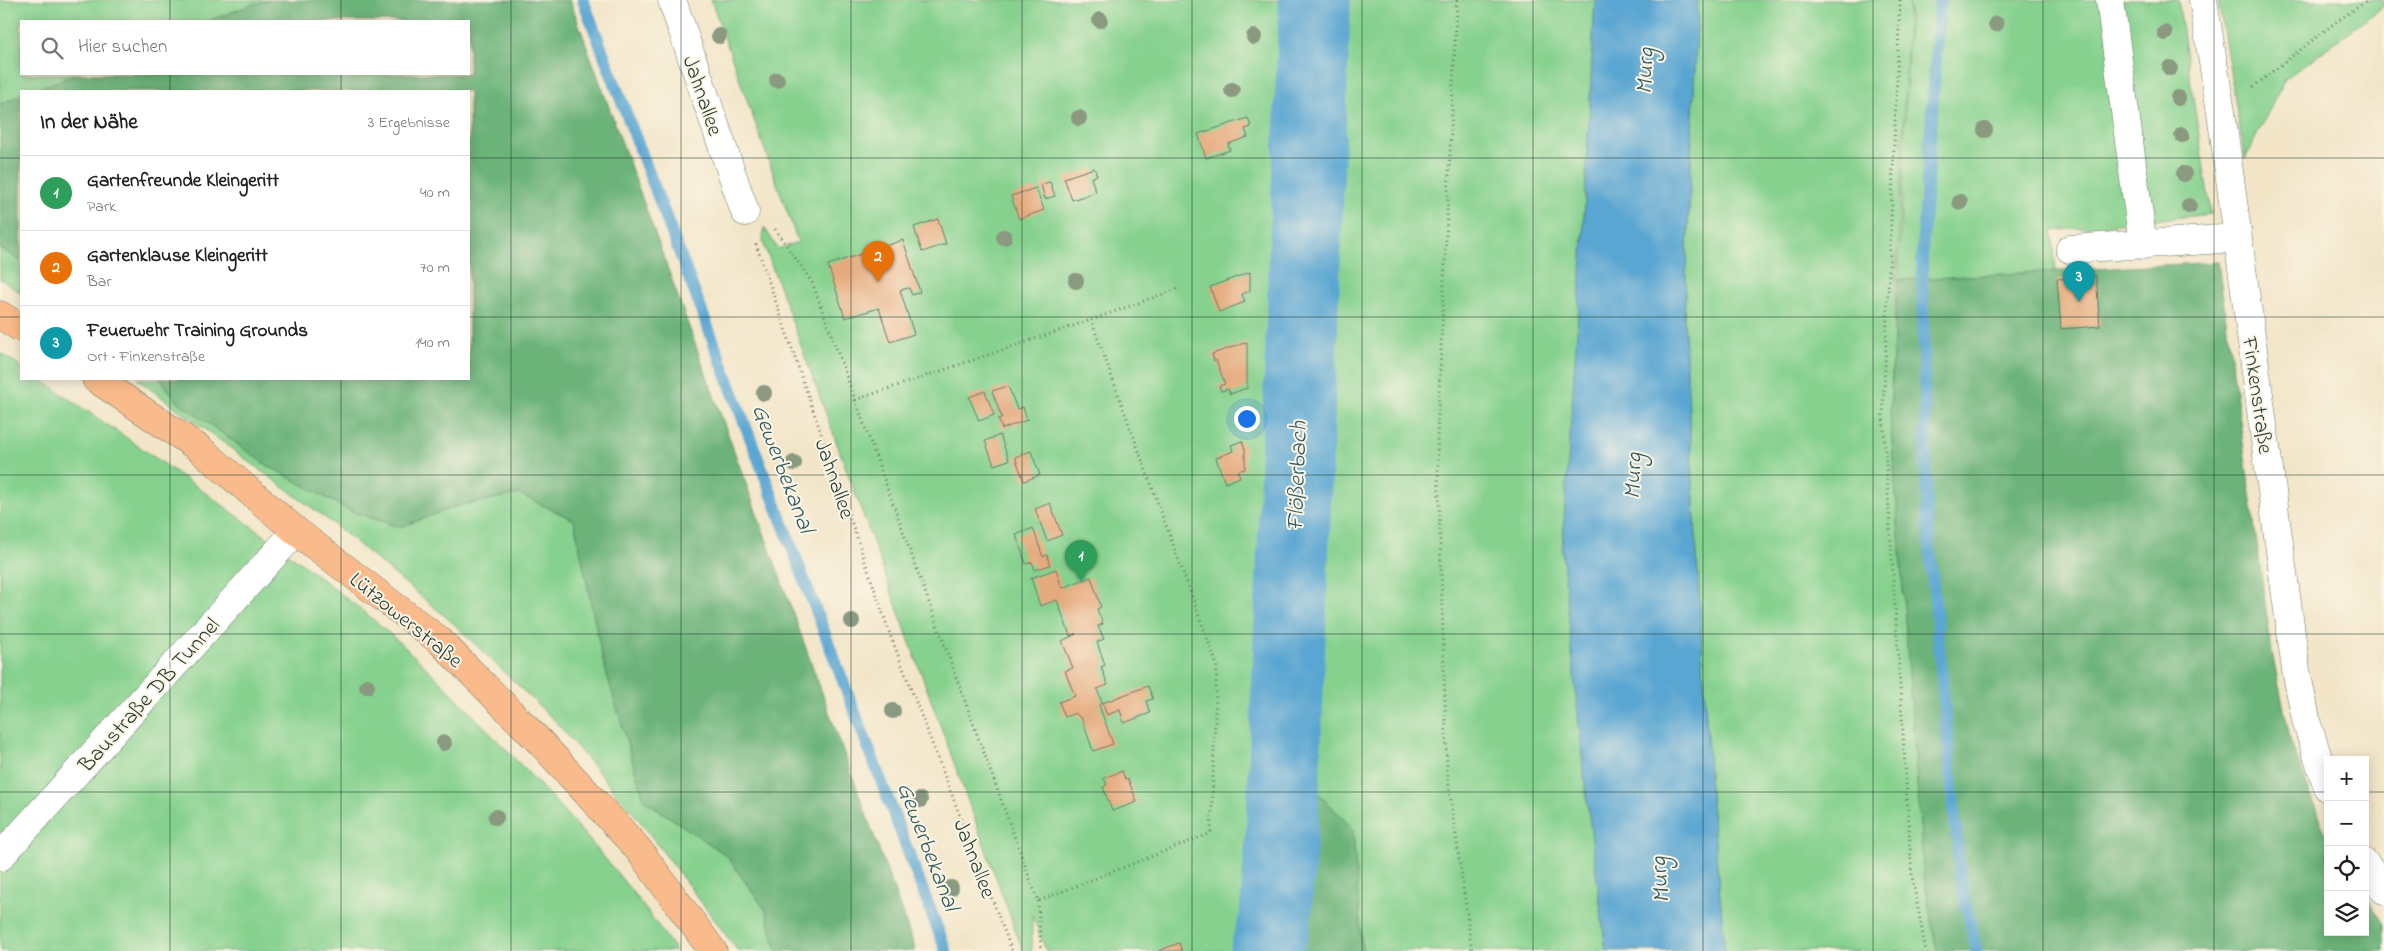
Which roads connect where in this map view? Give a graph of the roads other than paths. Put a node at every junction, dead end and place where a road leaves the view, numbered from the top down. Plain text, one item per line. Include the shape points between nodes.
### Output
1 (672, 0) edge
2 (2110, 0) edge
3 (2202, 0) edge
4 (745, 212) road end
5 (2238, 238) junction
6 (2143, 245) junction
7 (2070, 249) dead end
8 (0, 315) edge
9 (20, 327) edge
10 (97, 380) edge
11 (296, 531) junction
12 (2324, 776) edge
13 (0, 857) edge
14 (2369, 869) edge
15 (2384, 890) edge
16 (713, 951) edge

1 - 4 street, Jahnallee
2 - 6 street
3 - 5 street, Finkenstraße
5 - 6 street
5 - 12 street, Finkenstraße via 2296,670 2307,724
6 - 7 street
8 - 9 main road
10 - 11 main road, Lützowerstraße via 200,450
11 - 13 street, Baustraße DB Tunnel
11 - 16 main road, Lützowerstraße via 440,641 521,722 638,849
14 - 15 street

